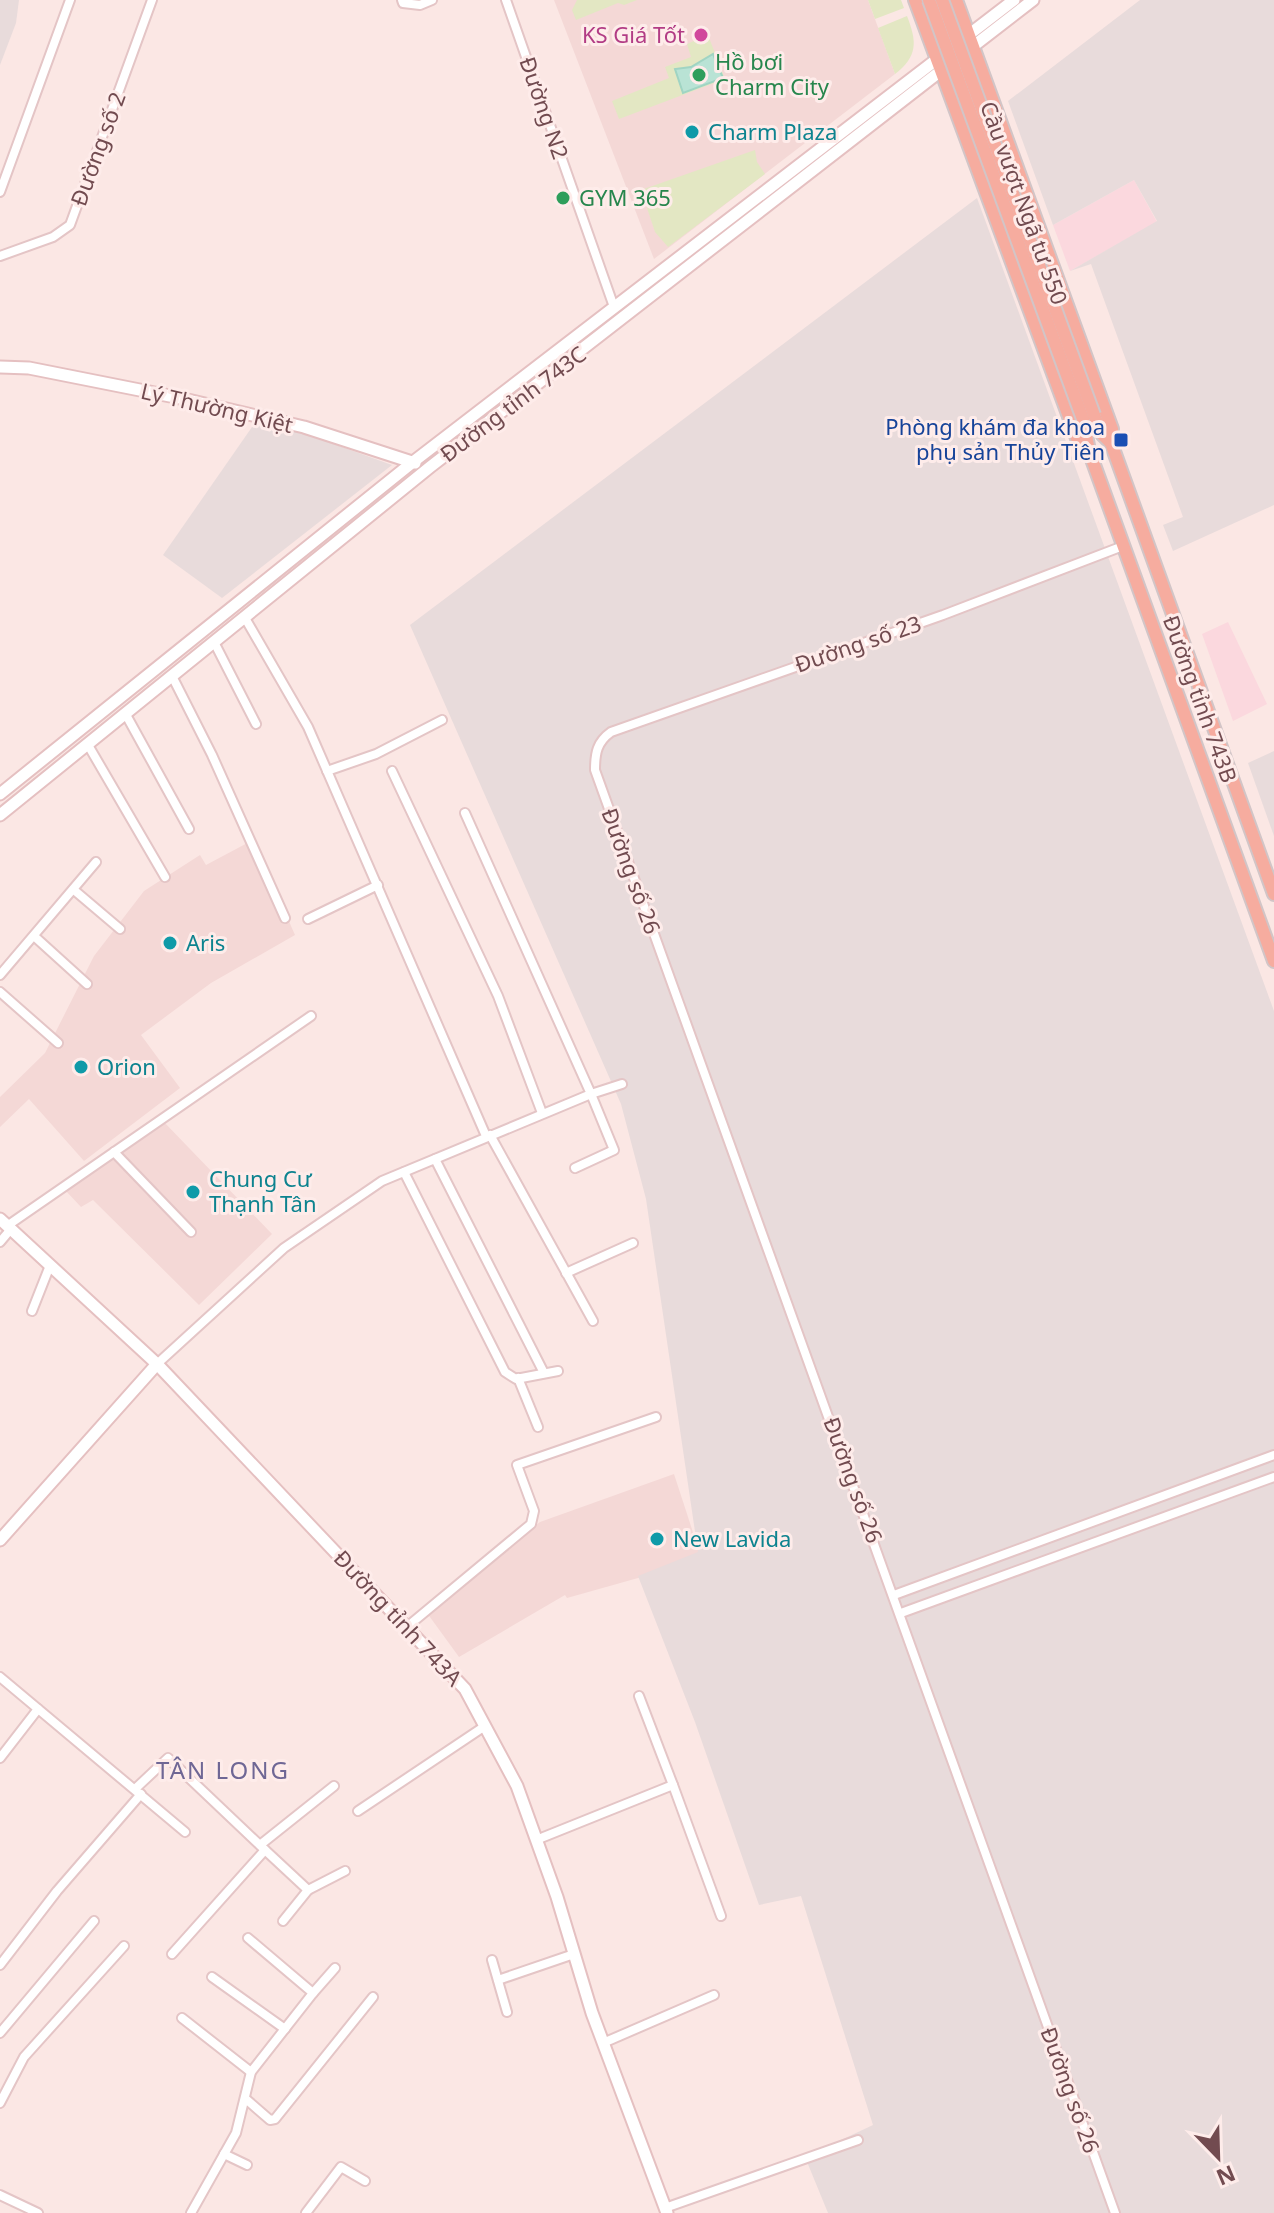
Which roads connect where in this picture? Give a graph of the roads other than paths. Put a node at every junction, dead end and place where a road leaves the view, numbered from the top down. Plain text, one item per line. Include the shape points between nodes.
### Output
1 (70, 0) edge
2 (152, 0) edge
3 (402, 0) edge
4 (432, 0) edge
5 (506, 0) edge
6 (915, 0) edge
7 (929, 0) edge
8 (942, 0) edge
9 (956, 0) edge
10 (1014, 0) edge
11 (1033, 0) edge
12 (971, 41) junction
13 (939, 64) junction
14 (793, 169) junction
15 (801, 180) junction
16 (0, 192) edge
17 (0, 256) edge
18 (614, 307) junction
19 (624, 319) junction
20 (0, 367) edge
21 (1088, 417) junction
22 (1111, 443) junction
23 (1089, 451) junction
24 (413, 462) junction
25 (430, 467) junction
26 (1123, 546) junction
27 (245, 618) junction
28 (214, 642) junction
29 (172, 676) junction
30 (125, 713) junction
31 (442, 720) dead end
32 (256, 724) dead end
33 (88, 745) junction
34 (598, 747) joint
35 (327, 771) junction
36 (392, 771) dead end
37 (0, 794) edge
38 (465, 813) dead end
39 (0, 815) edge
40 (189, 829) dead end
41 (96, 862) dead end
42 (165, 877) dead end
43 (378, 885) junction
44 (74, 890) junction
45 (1274, 894) edge
46 (285, 918) dead end
47 (308, 919) dead end
48 (120, 929) dead end
49 (34, 936) junction
50 (1274, 961) edge
51 (0, 975) edge
52 (87, 984) dead end
53 (0, 992) edge
54 (311, 1016) dead end
55 (58, 1043) dead end
56 (622, 1084) dead end
57 (591, 1094) junction
58 (542, 1113) junction
59 (488, 1135) junction
60 (114, 1152) junction
61 (435, 1159) junction
62 (575, 1168) dead end
63 (404, 1172) junction
64 (6, 1225) edge
65 (191, 1232) dead end
66 (0, 1242) edge
67 (633, 1243) dead end
68 (49, 1268) junction
69 (566, 1273) junction
70 (32, 1311) dead end
71 (593, 1321) dead end
72 (157, 1364) junction
73 (558, 1371) dead end
74 (544, 1373) junction
75 (518, 1378) junction
76 (656, 1417) dead end
77 (538, 1427) dead end
78 (1274, 1455) edge
79 (1274, 1477) edge
80 (1155, 1500) junction
81 (1164, 1517) junction
82 (0, 1540) edge
83 (894, 1595) junction
84 (901, 1613) junction
85 (408, 1626) junction
86 (0, 1677) edge
87 (639, 1696) dead end
88 (38, 1709) junction
89 (485, 1726) junction
90 (0, 1758) edge
91 (673, 1785) junction
92 (334, 1786) dead end
93 (138, 1792) junction
94 (358, 1811) dead end
95 (185, 1832) dead end
96 (536, 1840) junction
97 (263, 1848) junction
98 (345, 1871) dead end
99 (308, 1890) junction
100 (721, 1916) dead end
101 (94, 1921) dead end
102 (283, 1921) dead end
103 (248, 1938) dead end
104 (124, 1946) dead end
105 (172, 1954) dead end
106 (574, 1954) junction
107 (492, 1960) dead end
108 (0, 1965) edge
109 (335, 1968) dead end
110 (212, 1977) dead end
111 (498, 1980) junction
112 (313, 1993) junction
113 (714, 1995) dead end
114 (373, 1997) dead end
115 (507, 2012) dead end
116 (182, 2018) dead end
117 (285, 2029) junction
118 (0, 2033) edge
119 (603, 2043) junction
120 (251, 2072) junction
121 (247, 2100) junction
122 (0, 2103) edge
123 (858, 2140) dead end
124 (224, 2154) junction
125 (247, 2165) dead end
126 (365, 2181) dead end
127 (0, 2195) edge
128 (666, 2211) edge
129 (38, 2213) edge
130 (191, 2213) edge
131 (306, 2213) edge
132 (1115, 2213) edge

1 - 16 street
2 - 17 street, Đường số 2 via 70,225 53,237
3 - 4 street via 420,5
5 - 18 street, Đường N2
6 - 13 main road, Đường tỉnh 743B
7 - 21 main road, Cầu vượt Ngã tư 550, bridge
8 - 21 main road, Cầu vượt Ngã tư 550, bridge
9 - 12 main road, Đường tỉnh 743B
10 - 12 main road, Đường tỉnh 743C
11 - 12 main road, Đường tỉnh 743C
12 - 13 main road, Đường tỉnh 743C
12 - 22 main road, Đường tỉnh 743B via 1112,429
13 - 14 main road, Đường tỉnh 743C
13 - 15 main road, Đường tỉnh 743C
13 - 23 main road, Đường tỉnh 743B via 1078,441
14 - 15 main road
14 - 18 main road, Đường tỉnh 743C
15 - 19 main road, Đường tỉnh 743C
18 - 19 main road
18 - 24 main road, Đường tỉnh 743C
19 - 25 main road, Đường tỉnh 743C
20 - 24 main road, Lý Thường Kiệt via 29,368 189,400 304,427
21 - 22 main road, Đường tỉnh 743B
21 - 23 main road, Đường tỉnh 743B
22 - 45 main road, Đường tỉnh 743B
23 - 26 main road, Đường tỉnh 743B
24 - 25 main road, Lý Thường Kiệt
24 - 37 main road, Đường tỉnh 743C
25 - 27 main road, Đường tỉnh 743C
26 - 34 street, Đường số 23 via 611,732
26 - 50 main road, Đường tỉnh 743B
27 - 28 main road, Đường tỉnh 743C
27 - 35 street via 308,727
28 - 29 main road, Đường tỉnh 743C
28 - 32 street
29 - 30 main road, Đường tỉnh 743C
29 - 46 street
30 - 33 main road, Đường tỉnh 743C
30 - 40 street
31 - 35 street via 376,754
33 - 39 main road, Đường tỉnh 743C
33 - 42 street
34 - 83 street, Đường số 26 via 595,770
35 - 43 street
36 - 58 street via 498,996
38 - 57 street
41 - 44 street
43 - 47 street
43 - 59 street
44 - 48 street
44 - 49 street
49 - 51 street
49 - 52 street
53 - 55 street
54 - 60 street
56 - 57 street
57 - 58 street
57 - 62 street via 614,1150
58 - 59 street
59 - 61 street
59 - 69 street
60 - 64 street
60 - 65 street
61 - 63 street
61 - 74 street
63 - 72 street via 382,1181 284,1248
63 - 75 street via 505,1372
64 - 66 street
64 - 68 main road, Đường tỉnh 743A
67 - 69 street
68 - 70 street
68 - 72 main road, Đường tỉnh 743A
69 - 71 street
72 - 82 main road
72 - 85 main road, Đường tỉnh 743A
73 - 74 street
74 - 75 street
75 - 77 street
76 - 85 street via 517,1465 534,1511 531,1524
78 - 80 street
79 - 81 street
80 - 81 street
80 - 83 street
81 - 84 street
83 - 84 street, Đường số 26
84 - 132 street, Đường số 26
85 - 89 main road, Đường tỉnh 743A via 465,1689
86 - 88 street
87 - 91 street
88 - 90 street
88 - 93 street
89 - 94 street
89 - 96 main road, Đường tỉnh 743A via 517,1786
91 - 96 street
91 - 100 street
92 - 97 street
93 - 95 street
93 - 97 street via 168,1758
93 - 108 street
96 - 106 main road, Đường tỉnh 743A
97 - 99 street
97 - 105 street
98 - 99 street
99 - 102 street
101 - 118 street
103 - 112 street
104 - 122 street via 24,2057
106 - 111 street
106 - 119 main road, Đường tỉnh 743A
107 - 111 street
109 - 112 street
110 - 117 street
111 - 115 street
112 - 117 street
113 - 119 street
114 - 121 street via 275,2119
116 - 120 street
117 - 120 street
119 - 128 main road, Đường tỉnh 743A
120 - 121 street
121 - 124 street
123 - 128 street
124 - 125 street
124 - 130 street
126 - 131 street via 341,2167
127 - 129 street

